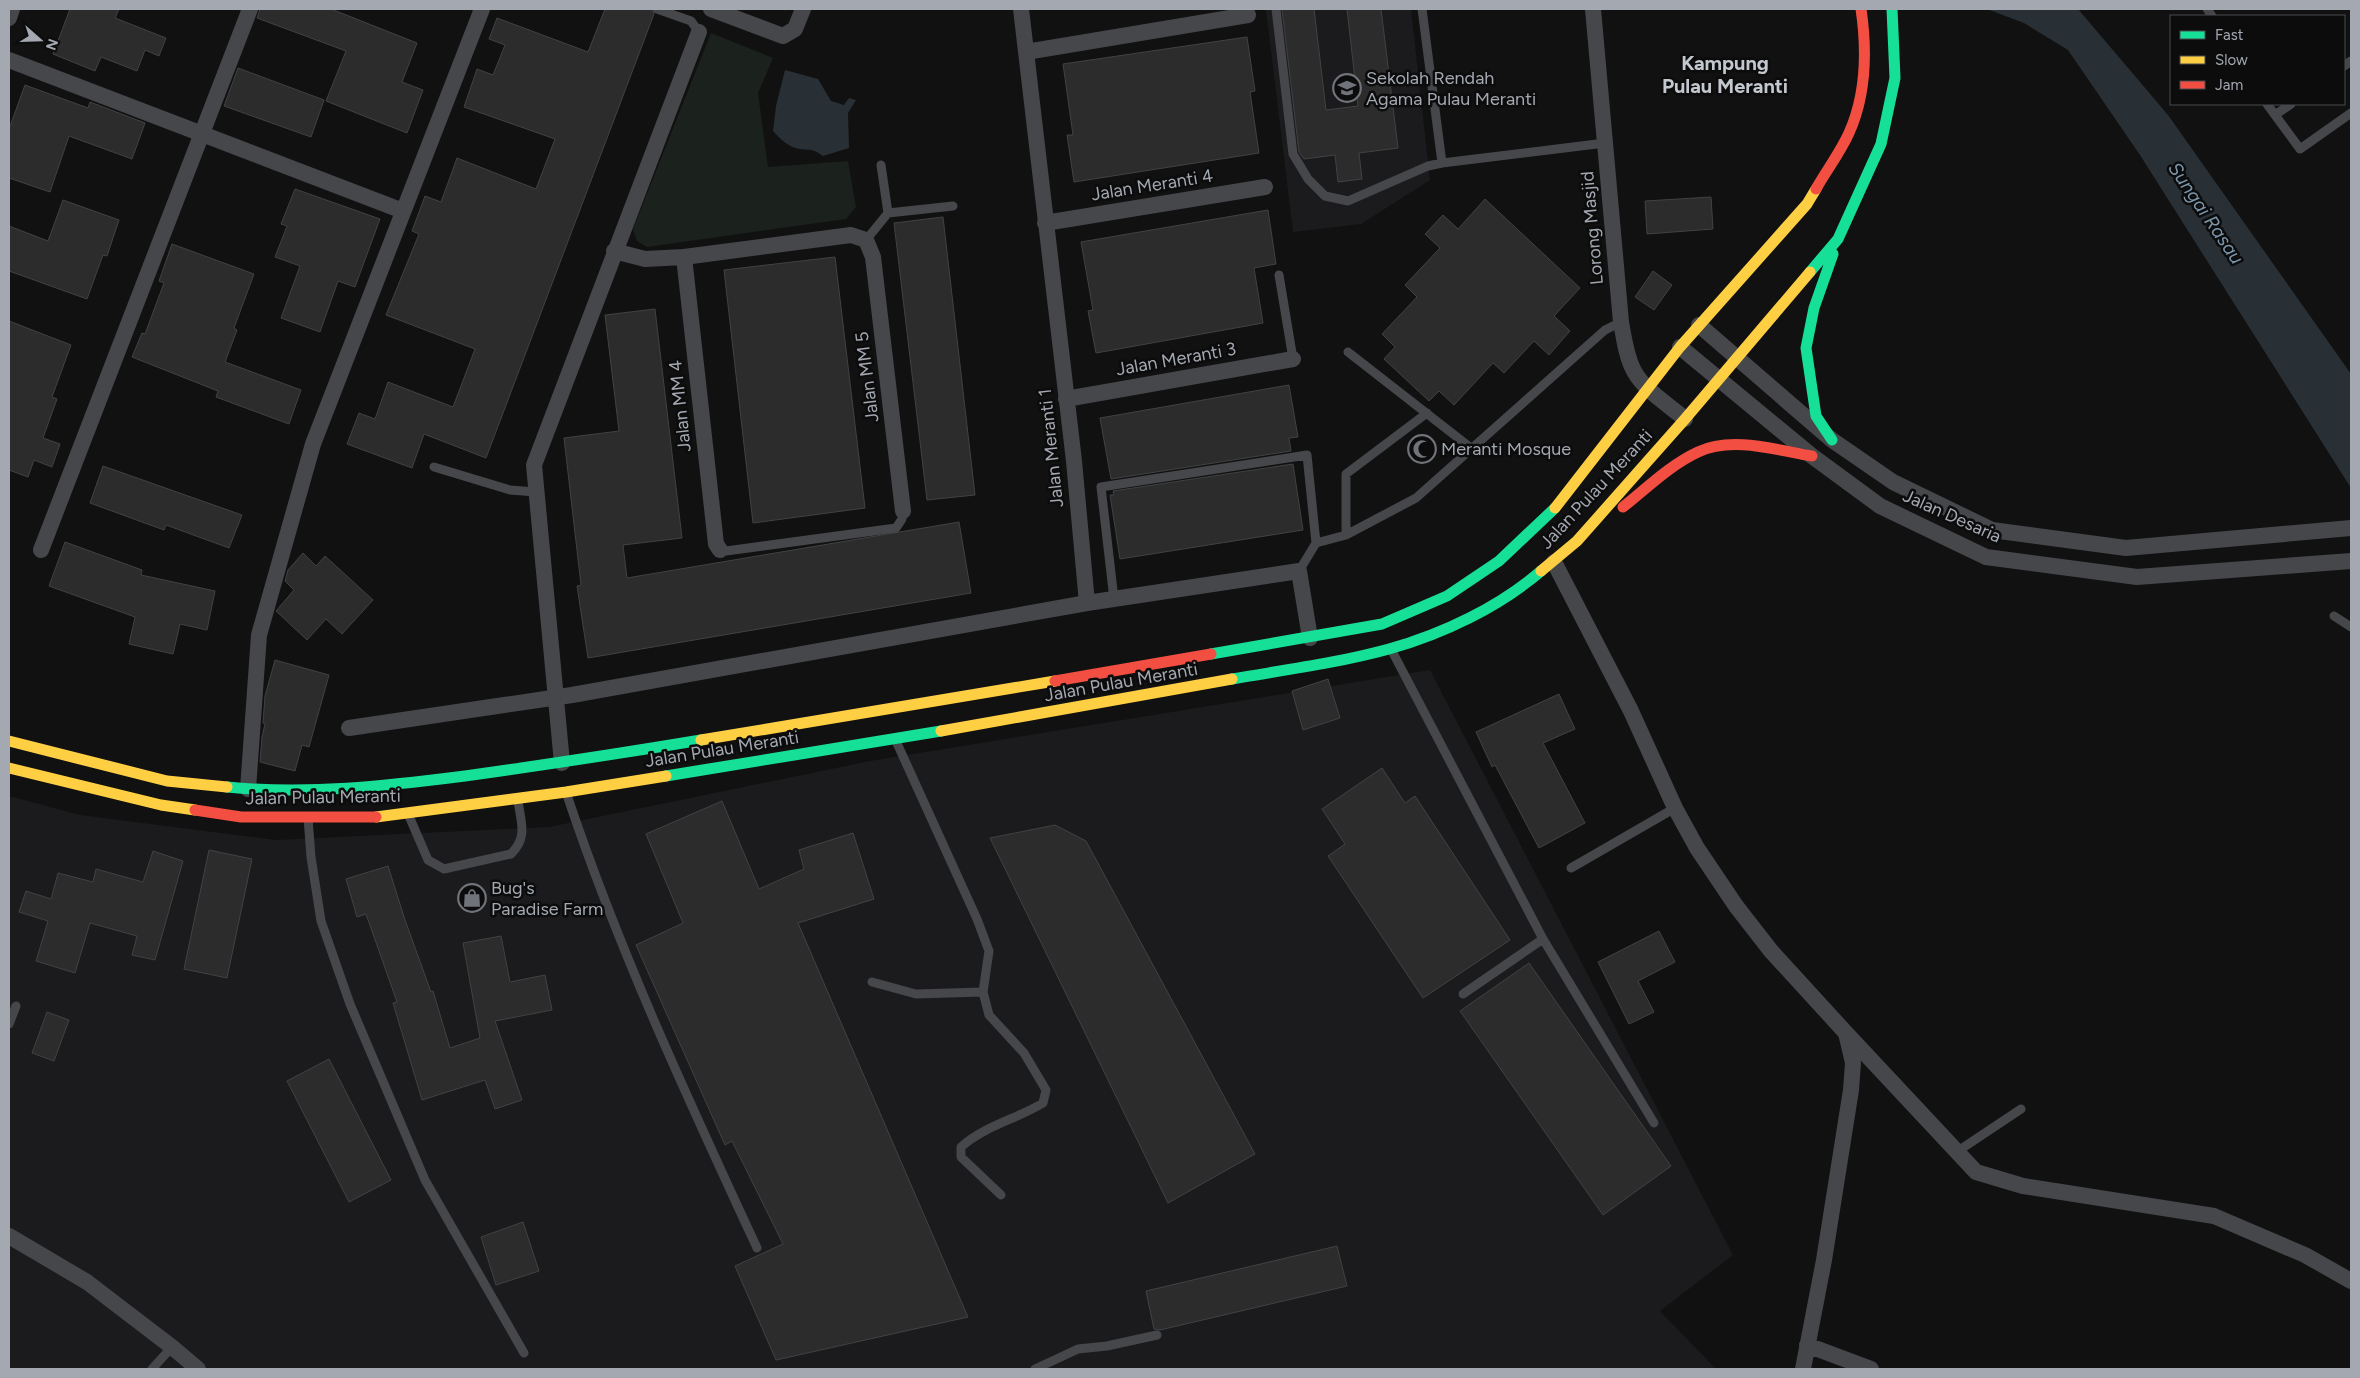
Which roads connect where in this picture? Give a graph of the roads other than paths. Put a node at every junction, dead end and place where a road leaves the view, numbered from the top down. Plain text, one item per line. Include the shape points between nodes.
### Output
1 (12, 9) edge
2 (250, 9) edge
3 (482, 9) edge
4 (657, 9) edge
5 (712, 9) edge
6 (803, 9) edge
7 (1021, 9) edge
8 (1276, 9) edge
9 (1422, 9) edge
10 (1593, 9) edge
11 (1861, 9) edge
12 (1892, 9) edge
13 (1248, 15) dead end
14 (9, 18) edge
15 (699, 32) joint
16 (1026, 52) junction
17 (9, 60) edge
18 (2268, 105) edge
19 (2290, 105) edge
20 (2351, 113) edge
21 (2275, 116) junction
22 (202, 134) junction
23 (1605, 144) junction
24 (1442, 163) junction
25 (881, 165) dead end
26 (1265, 187) dead end
27 (953, 206) dead end
28 (403, 211) junction
29 (888, 213) junction
30 (1045, 223) junction
31 (1838, 239) junction
32 (866, 240) junction
33 (614, 251) junction
34 (684, 257) junction
35 (1279, 275) dead end
36 (1621, 322) junction
37 (1699, 325) junction
38 (1680, 347) junction
39 (1348, 352) dead end
40 (1737, 358) junction
41 (1293, 359) joint
42 (1718, 380) junction
43 (1647, 387) junction
44 (1066, 399) junction
45 (1426, 413) junction
46 (1686, 419) junction
47 (1832, 440) junction
48 (1471, 448) junction
49 (1812, 456) junction
50 (434, 467) dead end
51 (536, 492) junction
52 (903, 511) joint
53 (2348, 529) edge
54 (1346, 535) junction
55 (1577, 541) junction
56 (1316, 543) junction
57 (40, 550) dead end
58 (720, 550) joint
59 (2351, 560) edge
60 (1554, 562) junction
61 (1299, 571) junction
62 (1114, 599) junction
63 (1087, 603) junction
64 (2334, 616) dead end
65 (2351, 626) edge
66 (1310, 638) junction
67 (1390, 649) junction
68 (557, 697) junction
69 (349, 728) dead end
70 (895, 739) junction
71 (9, 742) edge
72 (562, 763) junction
73 (9, 768) edge
74 (248, 789) junction
75 (566, 792) junction
76 (518, 799) junction
77 (1675, 808) junction
78 (408, 814) junction
79 (308, 818) junction
80 (1571, 868) dead end
81 (1543, 939) junction
82 (872, 982) dead end
83 (983, 992) junction
84 (1463, 994) dead end
85 (16, 1006) dead end
86 (9, 1024) edge
87 (1846, 1034) junction
88 (2021, 1109) dead end
89 (1654, 1124) dead end
90 (1958, 1151) junction
91 (1001, 1195) dead end
92 (9, 1236) edge
93 (757, 1248) dead end
94 (2351, 1281) edge
95 (1157, 1335) dead end
96 (1807, 1345) junction
97 (172, 1347) junction
98 (524, 1353) dead end
99 (152, 1369) edge
100 (198, 1369) edge
101 (1035, 1369) edge
102 (1803, 1369) edge
103 (1871, 1369) edge

1 - 14 street
2 - 22 street
3 - 28 street
4 - 15 lane via 691,21
5 - 6 street via 783,36 795,29
7 - 16 street, Jalan Meranti 1
8 - 24 lane via 1293,154 1308,179 1325,196 1348,201
9 - 24 lane
10 - 23 street, Lorong Masjid
11 - 37 main road, Jalan Pulau Meranti via 1864,78 1849,133 1807,204
12 - 31 main road, Jalan Pulau Meranti via 1896,78 1881,144
13 - 16 street
15 - 33 street
16 - 30 street, Jalan Meranti 1
17 - 22 street
18 - 21 lane
19 - 21 lane
20 - 21 lane via 2300,148
22 - 28 street
22 - 57 street
23 - 24 lane
23 - 36 street, Lorong Masjid
25 - 29 lane
26 - 30 street, Jalan Meranti 4
27 - 29 lane
28 - 74 street via 313,444 259,634
29 - 32 lane
30 - 44 street, Jalan Meranti 1
31 - 40 main road, Jalan Pulau Meranti
31 - 47 main road via 1814,308 1806,348 1816,416
32 - 34 street via 851,235
32 - 52 street, Jalan MM 5 via 874,257
33 - 34 street via 645,259
33 - 51 street via 538,450 534,465
34 - 58 street, Jalan MM 4 via 716,544
35 - 41 lane
36 - 43 street, Lorong Masjid via 1634,372
36 - 48 lane via 1606,330
37 - 38 main road, Jalan Pulau Meranti
37 - 40 street, Jalan Desaria
38 - 42 street, Jalan Desaria
38 - 43 main road, Jalan Pulau Meranti
39 - 45 lane
40 - 42 main road, Jalan Pulau Meranti
40 - 47 street, Jalan Desaria
41 - 44 street, Jalan Meranti 3
42 - 46 main road, Jalan Pulau Meranti
42 - 49 street, Jalan Desaria
43 - 46 street, Lorong Masjid
43 - 66 main road, Jalan Pulau Meranti via 1557,506 1499,561 1447,596 1382,624
44 - 63 street, Jalan Meranti 1
45 - 48 lane
45 - 54 lane via 1346,474
46 - 55 main road, Jalan Pulau Meranti
47 - 53 street, Jalan Desaria via 1893,482 1992,530 2126,548
48 - 54 lane via 1416,498
49 - 55 main road via 1753,446 1707,448 1683,460
49 - 59 street, Jalan Desaria via 1880,506 1986,557 2137,577
50 - 51 lane via 510,490
51 - 68 street
52 - 58 lane via 896,528
54 - 56 lane
55 - 60 main road, Jalan Pulau Meranti
56 - 61 lane
56 - 62 lane via 1306,455 1101,487
60 - 67 main road, Jalan Pulau Meranti via 1519,590 1454,625
60 - 77 street via 1631,711
61 - 62 street
61 - 66 street
62 - 63 street
63 - 68 street
64 - 65 lane
66 - 72 main road, Jalan Pulau Meranti
67 - 70 main road, Jalan Pulau Meranti
67 - 81 lane
68 - 69 street
68 - 72 street
70 - 75 main road, Jalan Pulau Meranti
70 - 83 lane via 989,951
71 - 74 main road, Jalan Pulau Meranti via 167,781
72 - 74 main road, Jalan Pulau Meranti via 379,787 307,791
73 - 79 main road, Jalan Pulau Meranti via 161,805 241,817
75 - 76 main road, Jalan Pulau Meranti
75 - 93 lane via 595,878 656,1029
76 - 78 main road, Jalan Pulau Meranti
76 - 78 lane via 523,837 511,854 444,869 428,860
77 - 80 lane
77 - 87 street via 1736,906
78 - 79 main road, Jalan Pulau Meranti
79 - 98 lane via 322,921 350,1004 425,1180
81 - 84 lane
81 - 89 lane
82 - 83 lane via 916,994
83 - 91 lane via 989,1014 1024,1053 1046,1090 1043,1103 971,1138 961,1147 961,1157
85 - 86 lane
87 - 90 street
87 - 96 street via 1852,1063 1851,1090
88 - 90 lane
90 - 94 street via 1976,1172 2023,1186 2214,1216 2282,1244
92 - 97 street via 87,1282
95 - 101 lane via 1107,1346 1078,1348
96 - 102 street
96 - 103 street
97 - 99 lane
97 - 100 street

